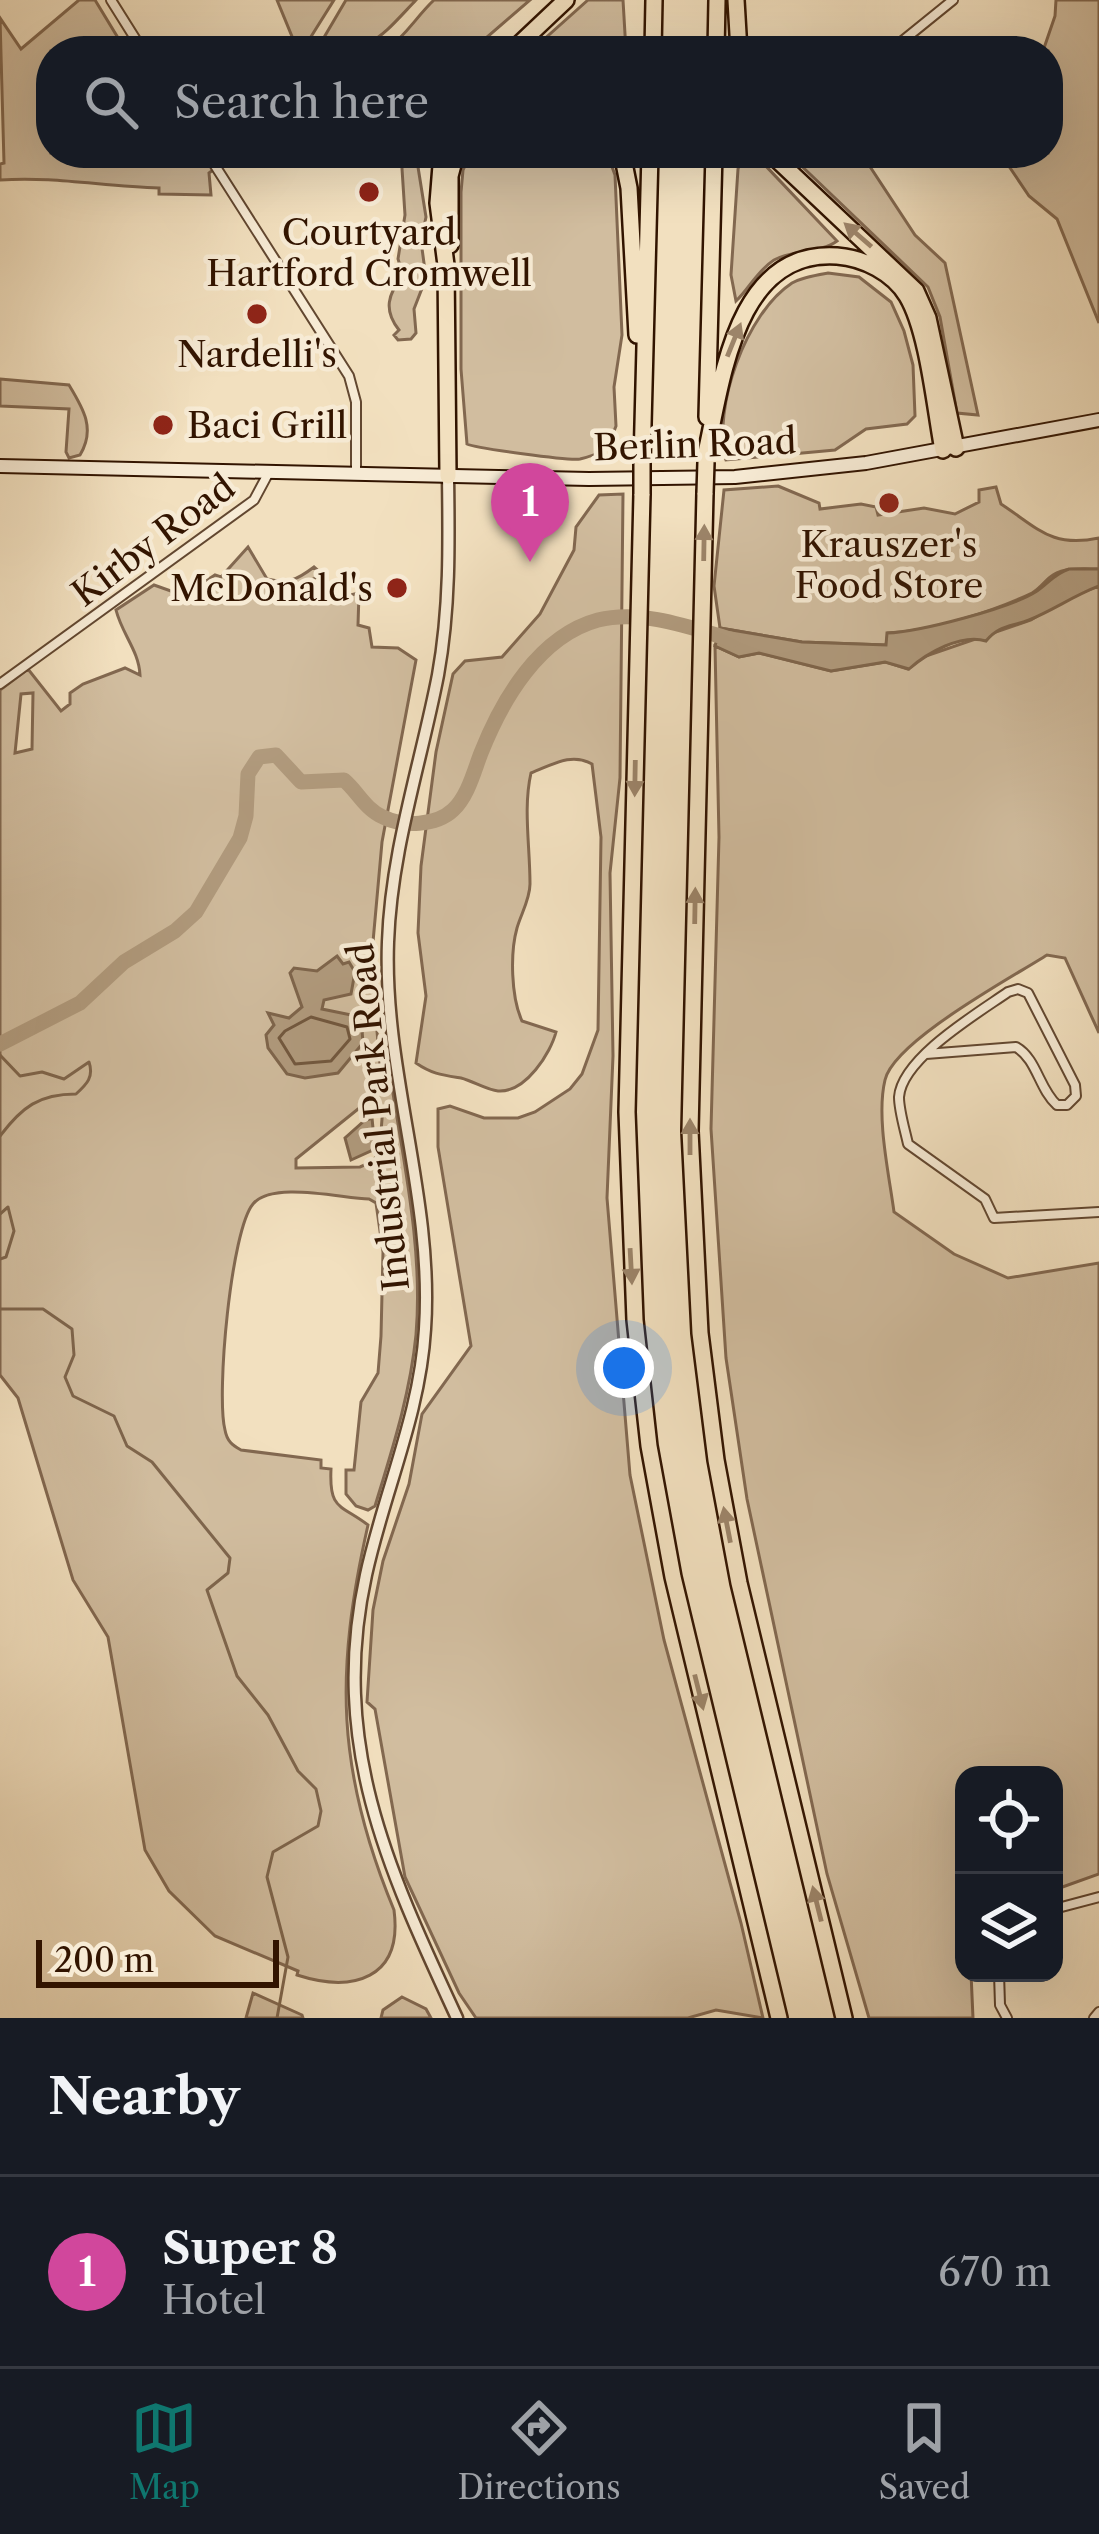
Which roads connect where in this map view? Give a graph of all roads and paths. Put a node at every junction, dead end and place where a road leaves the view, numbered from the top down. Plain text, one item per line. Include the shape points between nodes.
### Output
1 (111, 0) edge
2 (566, 0) edge
3 (654, 0) edge
4 (717, 0) edge
5 (736, 0) edge
6 (952, 0) edge
7 (134, 36) edge
8 (528, 36) edge
9 (653, 36) edge
10 (716, 36) edge
11 (738, 36) edge
12 (908, 36) edge
13 (217, 168) edge
14 (441, 168) edge
15 (452, 168) edge
16 (625, 168) edge
17 (650, 168) edge
18 (713, 168) edge
19 (786, 168) edge
20 (446, 265) junction
21 (644, 397) junction
22 (1099, 420) edge
23 (949, 449) junction
24 (706, 458) junction
25 (0, 466) edge
26 (269, 472) junction
27 (356, 474) junction
28 (448, 476) junction
29 (0, 684) edge
30 (926, 1054) junction
31 (1099, 1212) edge
32 (1099, 1897) edge
33 (1063, 1907) edge
34 (999, 1982) edge
35 (457, 2018) edge
36 (779, 2018) edge
37 (844, 2018) edge
38 (1007, 2018) edge

1 - 7 street
2 - 8 highway
3 - 9 highway
4 - 10 highway
5 - 11 highway
6 - 12 street
13 - 27 street via 349,376
14 - 20 highway
15 - 20 highway
16 - 21 highway
17 - 21 highway
18 - 24 highway
23 -> 19 highway via 928,318 916,291
20 - 28 highway
21 -> 36 highway, bridge via 627,1142 632,1290 659,1506
22 - 23 main road, Berlin Road
24 -> 23 highway via 726,360 752,303 787,268 829,256 872,266 907,295
23 - 28 main road, Berlin Road via 735,477
37 -> 24 highway, bridge via 743,1604 703,1362 690,1131
25 - 26 main road, Berlin Road
26 - 27 main road, Berlin Road
26 - 29 street, Kirby Road via 254,500
27 - 28 main road, Berlin Road
28 - 35 street, Industrial Park Road via 442,644 390,909 388,981 423,1216 426,1320 411,1422 366,1575 355,1688 377,1833
30 - 30 street via 1016,1047 1057,1105 1076,1096 1028,993 1018,989
30 - 31 street via 899,1095 908,1144 985,1199 994,1218
32 - 33 street
34 - 38 street

